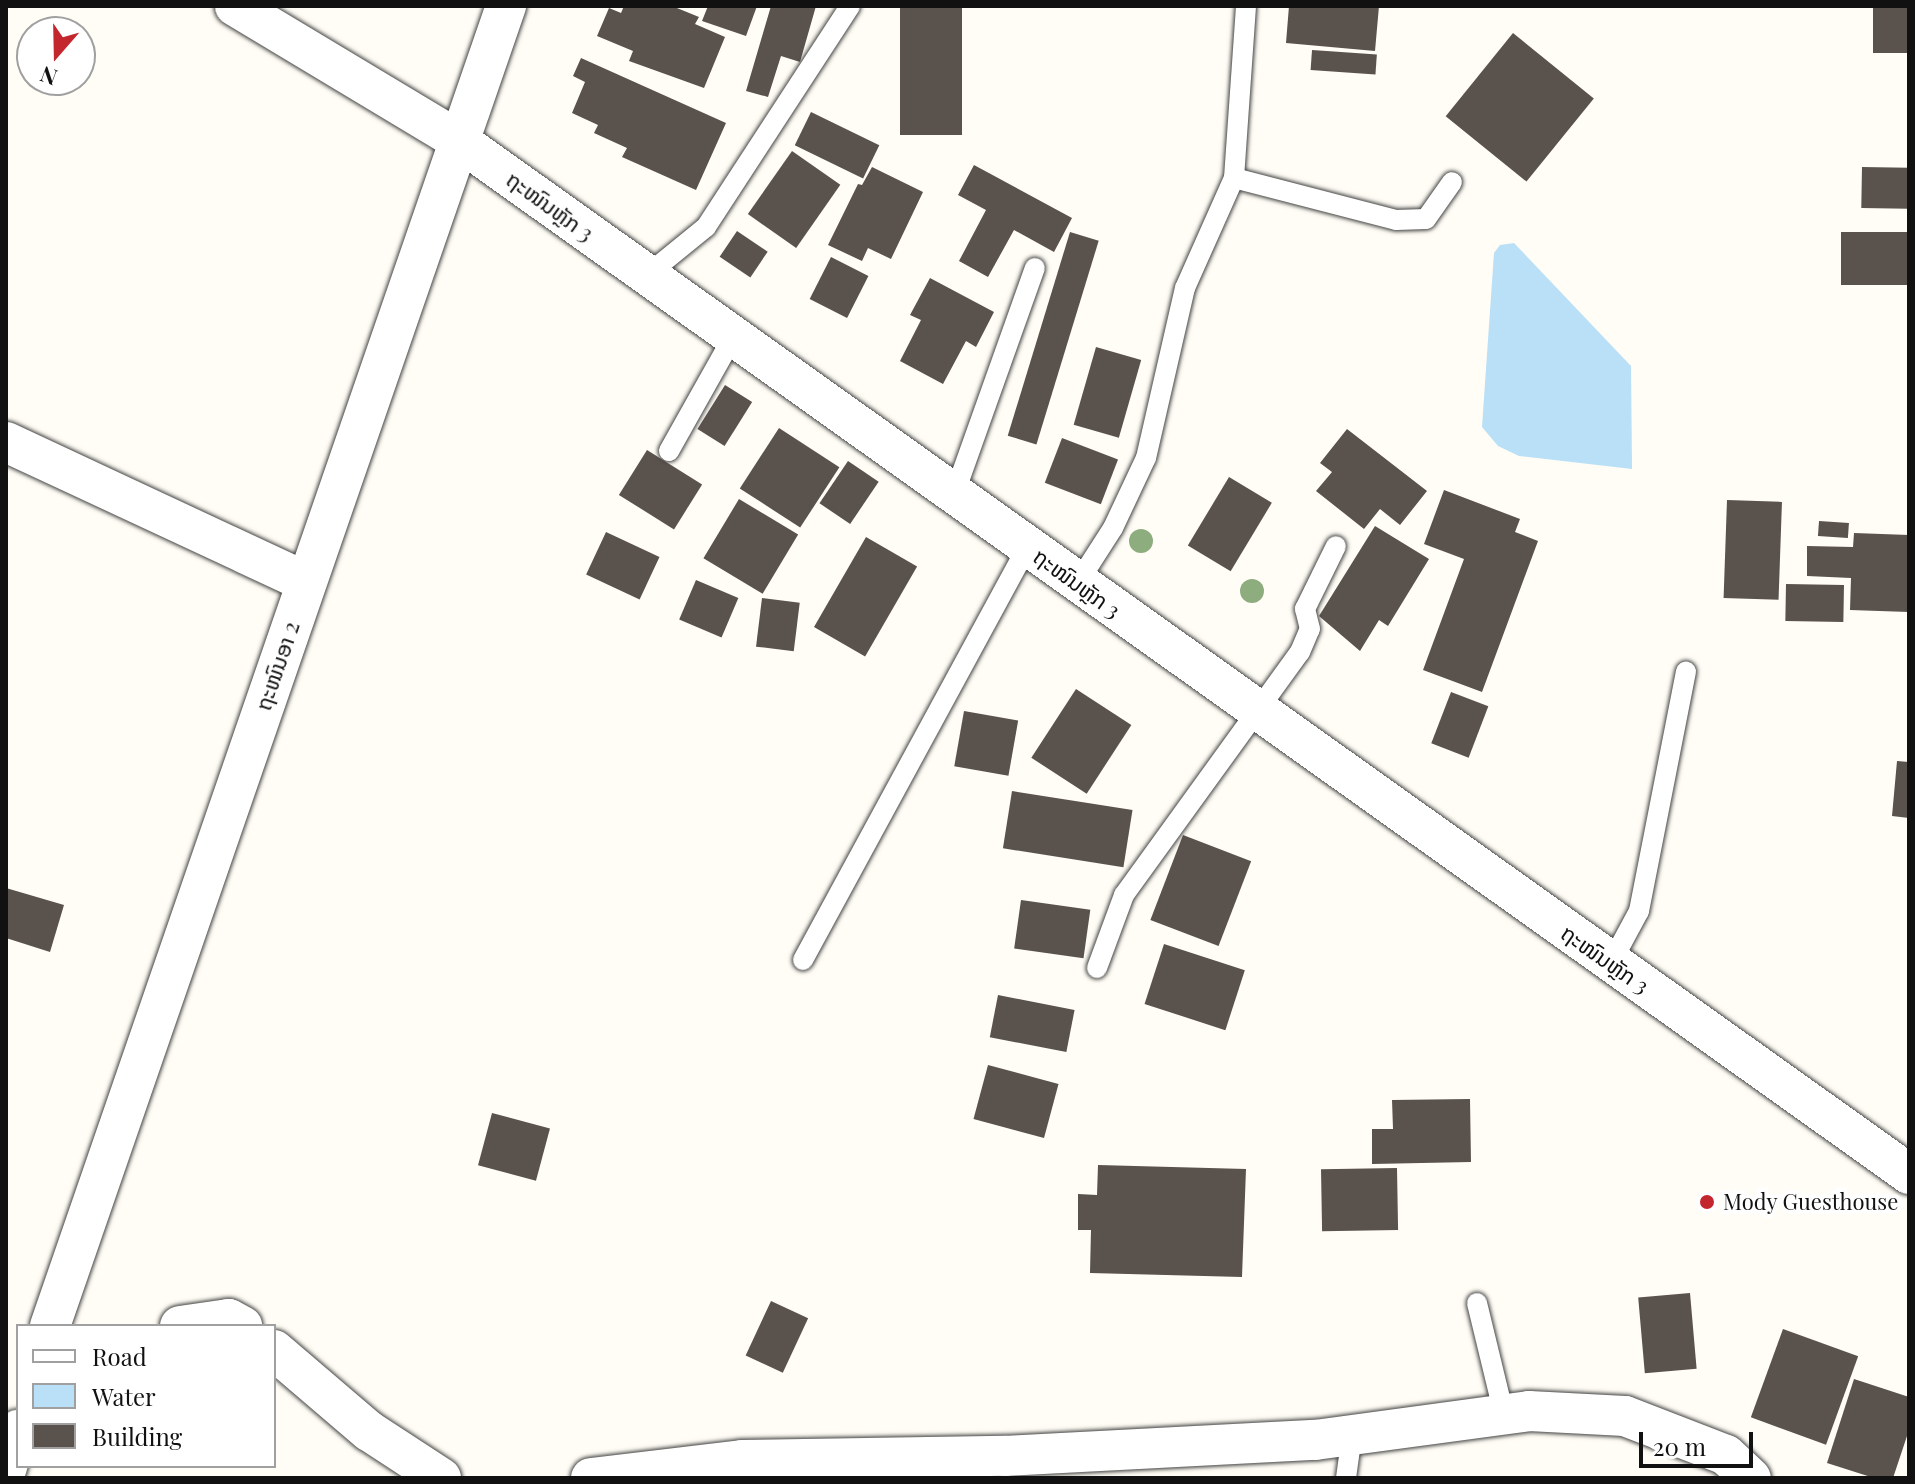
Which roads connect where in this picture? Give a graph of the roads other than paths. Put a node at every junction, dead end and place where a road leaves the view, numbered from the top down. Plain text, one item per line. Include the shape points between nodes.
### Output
1 (235, 6) edge
2 (506, 6) edge
3 (850, 6) edge
4 (1246, 6) edge
5 (458, 140) junction
6 (1234, 178) junction
7 (1452, 182) dead end
8 (1035, 268) dead end
9 (647, 275) junction
10 (733, 337) junction
11 (6, 442) edge
12 (669, 451) dead end
13 (954, 495) junction
14 (1336, 546) dead end
15 (1027, 547) junction
16 (306, 582) junction
17 (1077, 584) junction
18 (1686, 672) dead end
19 (1254, 711) junction
20 (803, 960) dead end
21 (1611, 963) junction
22 (1097, 968) dead end
23 (1909, 1174) edge
24 (1477, 1303) dead end
25 (51, 1324) edge
26 (194, 1324) edge
27 (238, 1324) edge
28 (276, 1352) edge
29 (1504, 1415) junction
30 (1352, 1435) junction
31 (16, 1437) edge
32 (6, 1470) edge
33 (441, 1478) edge
34 (591, 1478) edge
35 (1346, 1478) edge
36 (1751, 1478) edge

1 - 5 street, ຖະໜົນຫຼັກ 3
2 - 5 street, ຖະໜົນອາ 2
3 - 9 lane via 706,227
4 - 6 lane
5 - 9 street, ຖະໜົນຫຼັກ 3
5 - 16 street, ຖະໜົນອາ 2
6 - 7 lane via 1396,220 1426,219
6 - 17 lane via 1185,288 1146,458 1113,528
8 - 13 lane
9 - 10 street, ຖະໜົນຫຼັກ 3
10 - 12 lane
10 - 13 street, ຖະໜົນຫຼັກ 3
11 - 16 street
13 - 15 street, ຖະໜົນຫຼັກ 3
14 - 19 lane via 1305,609 1310,629 1300,652
15 - 17 street, ຖະໜົນຫຼັກ 3
15 - 20 lane
16 - 25 street, ຖະໜົນອາ 2
17 - 19 street, ຖະໜົນຫຼັກ 3
18 - 21 lane via 1639,911
19 - 21 street, ຖະໜົນຫຼັກ 3
19 - 22 lane via 1124,895
21 - 23 street, ຖະໜົນຫຼັກ 3
24 - 29 lane
26 - 27 street via 229,1319
28 - 33 street via 369,1431
29 - 30 street
29 - 36 street via 1625,1416 1726,1455
30 - 34 street via 1005,1456 742,1460
30 - 35 lane
31 - 32 street

